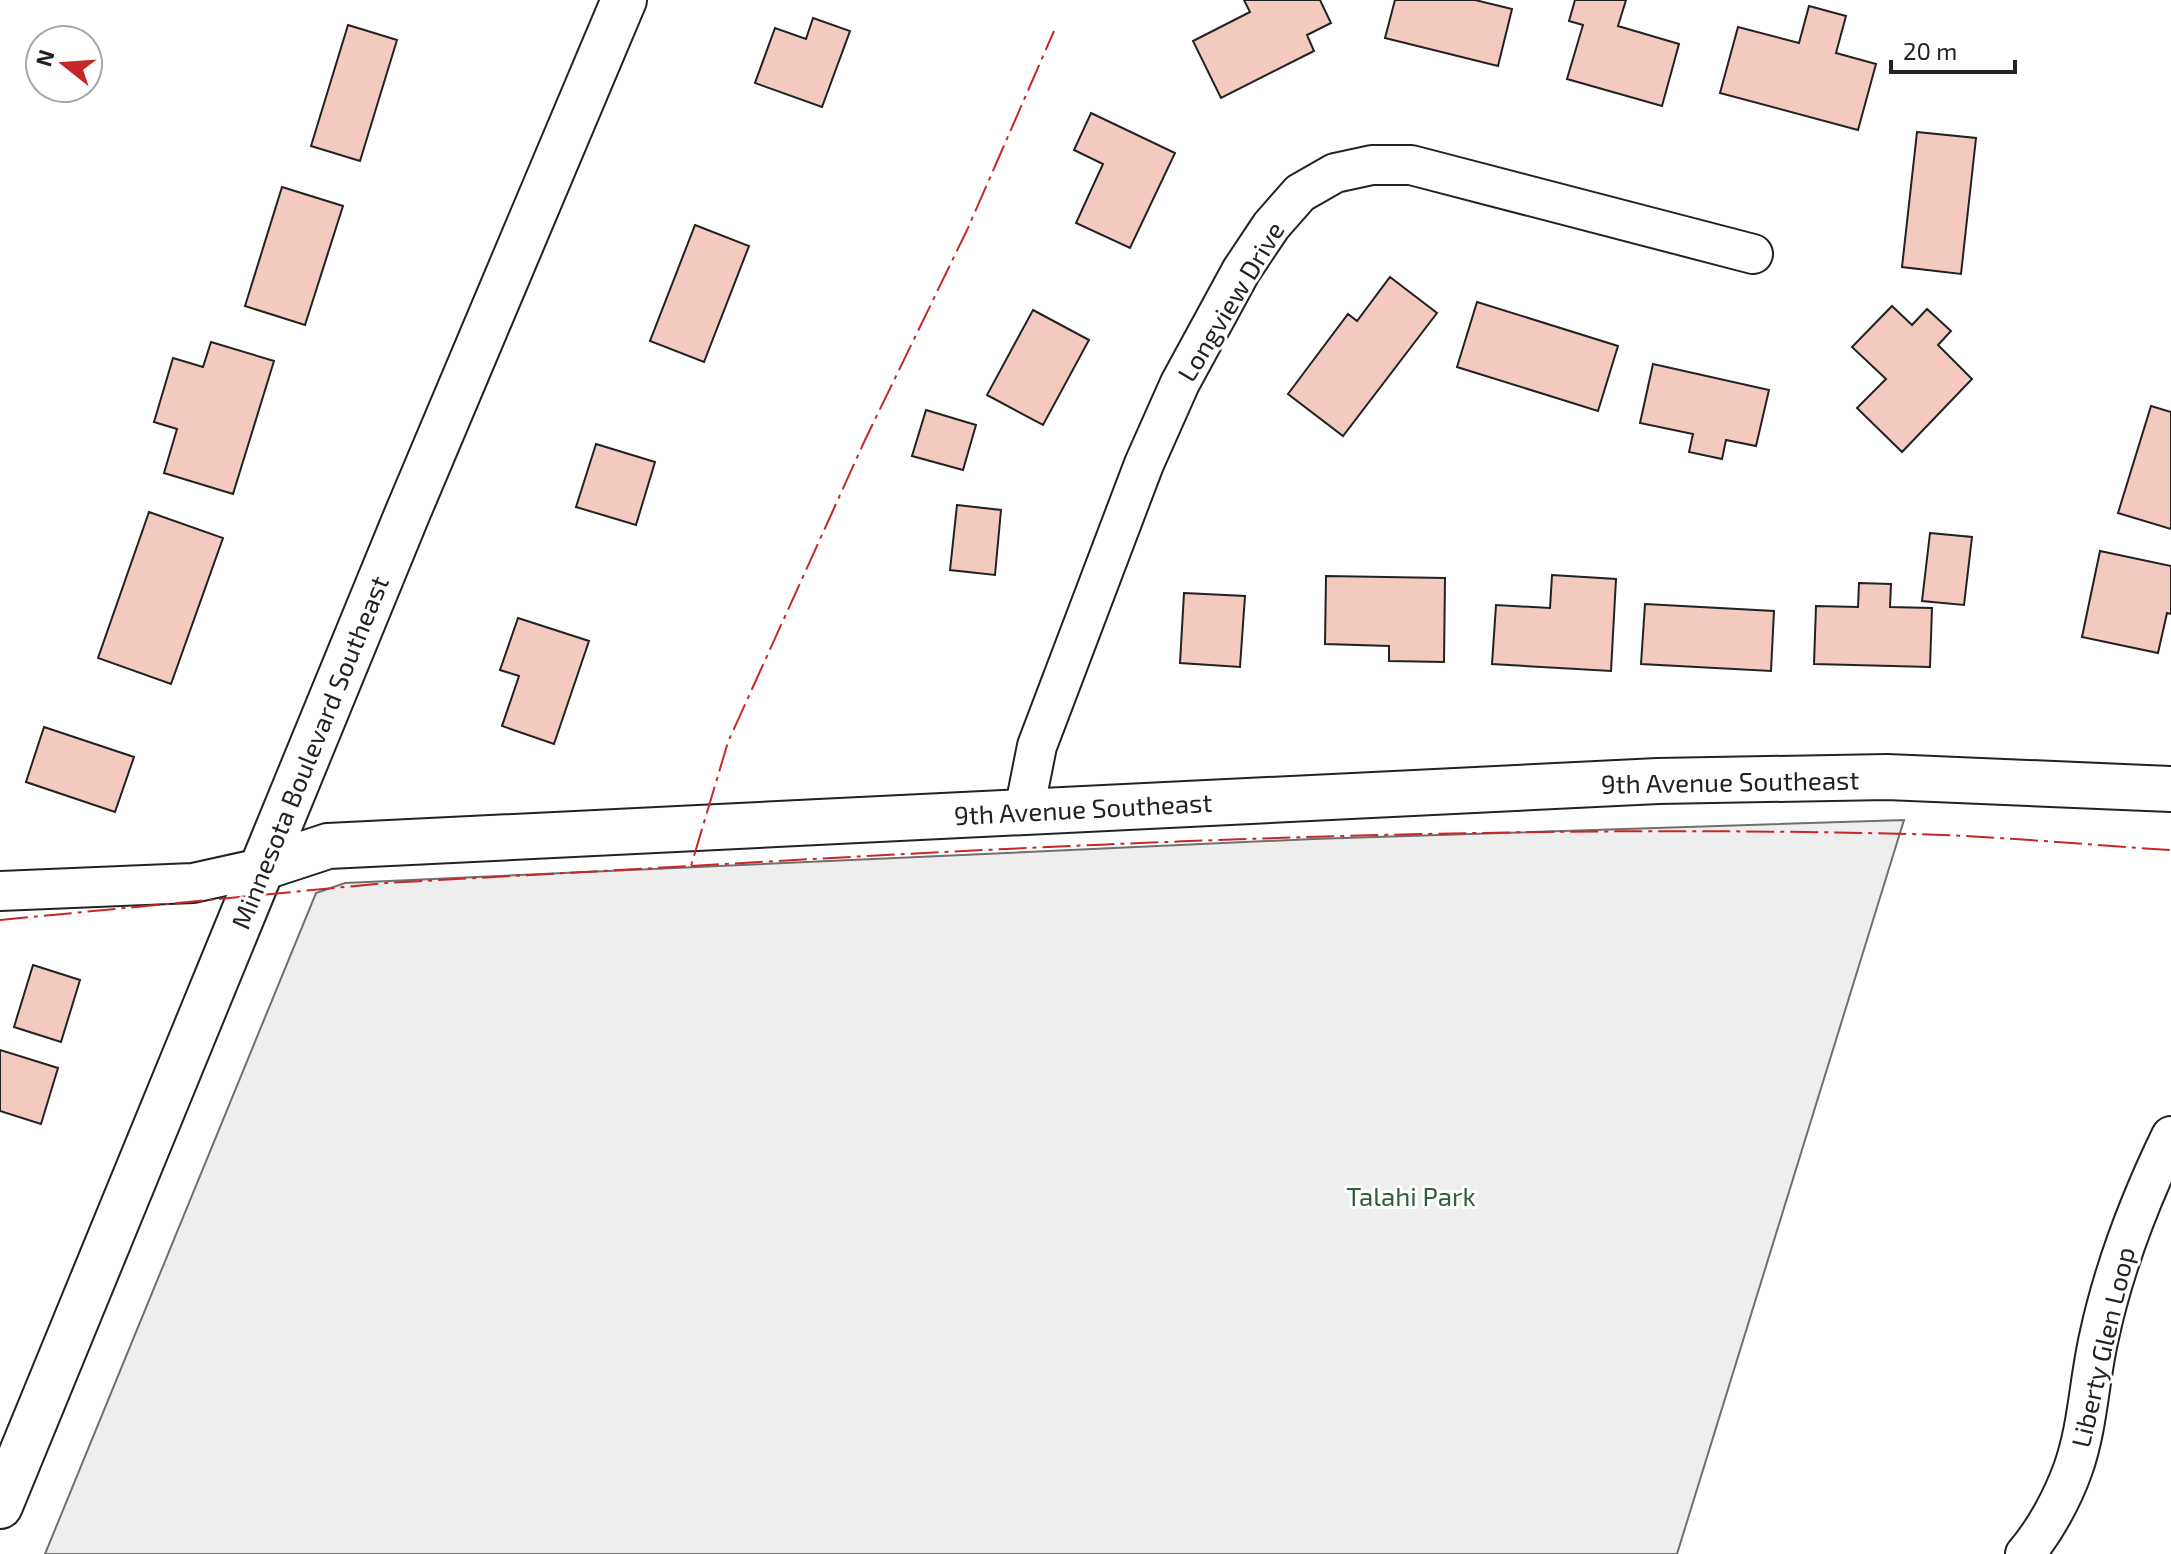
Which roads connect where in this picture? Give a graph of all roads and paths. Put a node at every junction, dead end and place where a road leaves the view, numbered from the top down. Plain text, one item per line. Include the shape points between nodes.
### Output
1 (624, 0) edge
2 (1753, 254) dead end
3 (2171, 789) edge
4 (1024, 811) junction
5 (261, 868) junction
6 (0, 891) edge
7 (2171, 1136) edge
8 (0, 1506) edge
9 (2025, 1554) edge

1 - 5 street, Minnesota Boulevard Southeast
2 - 4 street, Longview Drive via 1411,165 1372,165 1335,173 1300,193 1241,271 1162,423 1037,746
3 - 4 street, 9th Avenue Southeast via 1887,777 1765,779
4 - 5 street, 9th Avenue Southeast via 328,846
5 - 6 street, 9th Avenue Southeast via 193,883
5 - 8 street, Minnesota Boulevard Southeast
7 - 9 street, Liberty Glen Loop via 2127,1236 2111,1288 2073,1469

